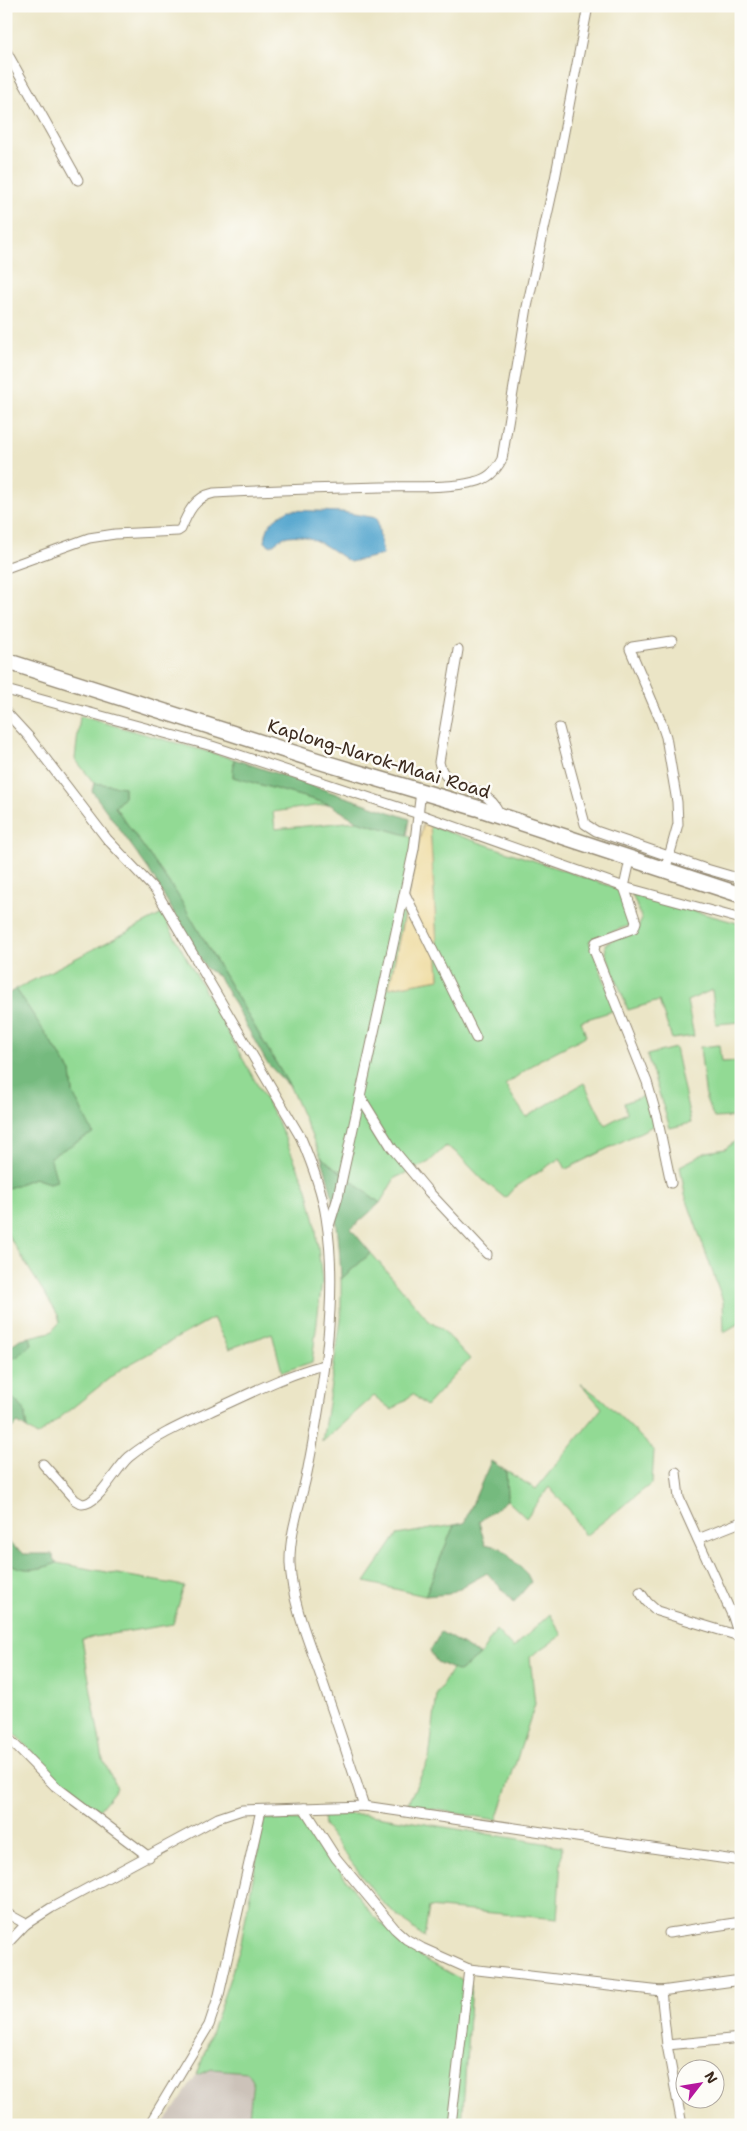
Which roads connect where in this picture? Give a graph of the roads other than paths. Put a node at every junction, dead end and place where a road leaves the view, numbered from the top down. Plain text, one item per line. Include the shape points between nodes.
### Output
1 (588, 6) edge
2 (6, 51) edge
3 (78, 180) dead end
4 (6, 568) edge
5 (672, 641) dead end
6 (458, 650) dead end
7 (6, 661) edge
8 (6, 690) edge
9 (6, 712) edge
10 (220, 728) junction
11 (558, 728) dead end
12 (212, 746) junction
13 (421, 791) junction
14 (419, 814) junction
15 (501, 816) junction
16 (668, 856) junction
17 (630, 860) junction
18 (665, 871) junction
19 (741, 879) edge
20 (624, 888) junction
21 (405, 894) junction
22 (741, 895) edge
23 (741, 919) edge
24 (476, 1038) dead end
25 (360, 1096) junction
26 (671, 1183) dead end
27 (327, 1230) junction
28 (487, 1254) dead end
29 (324, 1365) junction
30 (43, 1464) dead end
31 (676, 1472) dead end
32 (741, 1522) edge
33 (698, 1539) junction
34 (640, 1592) dead end
35 (740, 1637) edge
36 (6, 1736) edge
37 (364, 1806) junction
38 (304, 1808) junction
39 (260, 1810) junction
40 (149, 1857) junction
41 (741, 1861) edge
42 (6, 1913) edge
43 (741, 1922) edge
44 (26, 1924) junction
45 (669, 1933) dead end
46 (6, 1945) edge
47 (469, 1969) junction
48 (741, 1980) edge
49 (661, 1991) junction
50 (741, 2038) edge
51 (667, 2045) junction
52 (149, 2125) edge
53 (450, 2125) edge
54 (682, 2125) edge

1 - 4 street via 554,187 527,307 502,459 490,477 443,485 206,494 198,500 178,531 89,538
2 - 3 street
5 - 16 street via 632,648 630,652 666,737 678,824
6 - 15 street via 438,762 440,772 449,780 492,801
7 - 10 highway, Kaplong-Narok-Maai Road
8 - 12 street
9 - 27 street via 107,839 156,891 301,1138 318,1180
10 - 12 street
10 - 13 highway, Kaplong-Narok-Maai Road
11 - 16 street via 585,824 596,831
12 - 14 street
13 - 14 street
13 - 15 highway, Kaplong-Narok-Maai Road
14 - 20 street
14 - 21 street
15 - 17 highway, Kaplong-Narok-Maai Road
16 - 18 street
16 - 19 street
17 - 18 highway, Kaplong-Narok-Maai Road
17 - 20 street
18 - 22 highway, Kaplong-Narok-Maai Road
20 - 23 street
20 - 26 street via 636,922 634,928 596,942 594,950 647,1082 658,1117
21 - 24 street
21 - 25 street
25 - 27 street via 338,1197
25 - 28 street via 392,1148
27 - 29 street via 330,1306
29 - 30 street via 289,1375 156,1439 118,1467 90,1503 82,1504 75,1500
29 - 37 street via 324,1384 291,1541 290,1565 300,1617
31 - 33 street via 679,1498
32 - 33 street
33 - 35 street
34 - 35 street via 657,1611
36 - 40 street via 55,1786
37 - 38 street
37 - 41 street
38 - 39 street
38 - 47 street via 336,1858 395,1929 422,1948
39 - 40 street via 242,1810 218,1818
39 - 52 street via 219,1995 209,2026
40 - 44 street
42 - 44 street
43 - 45 street
44 - 46 street
47 - 49 street
47 - 53 street
48 - 49 street
49 - 51 street
50 - 51 street
51 - 54 street

